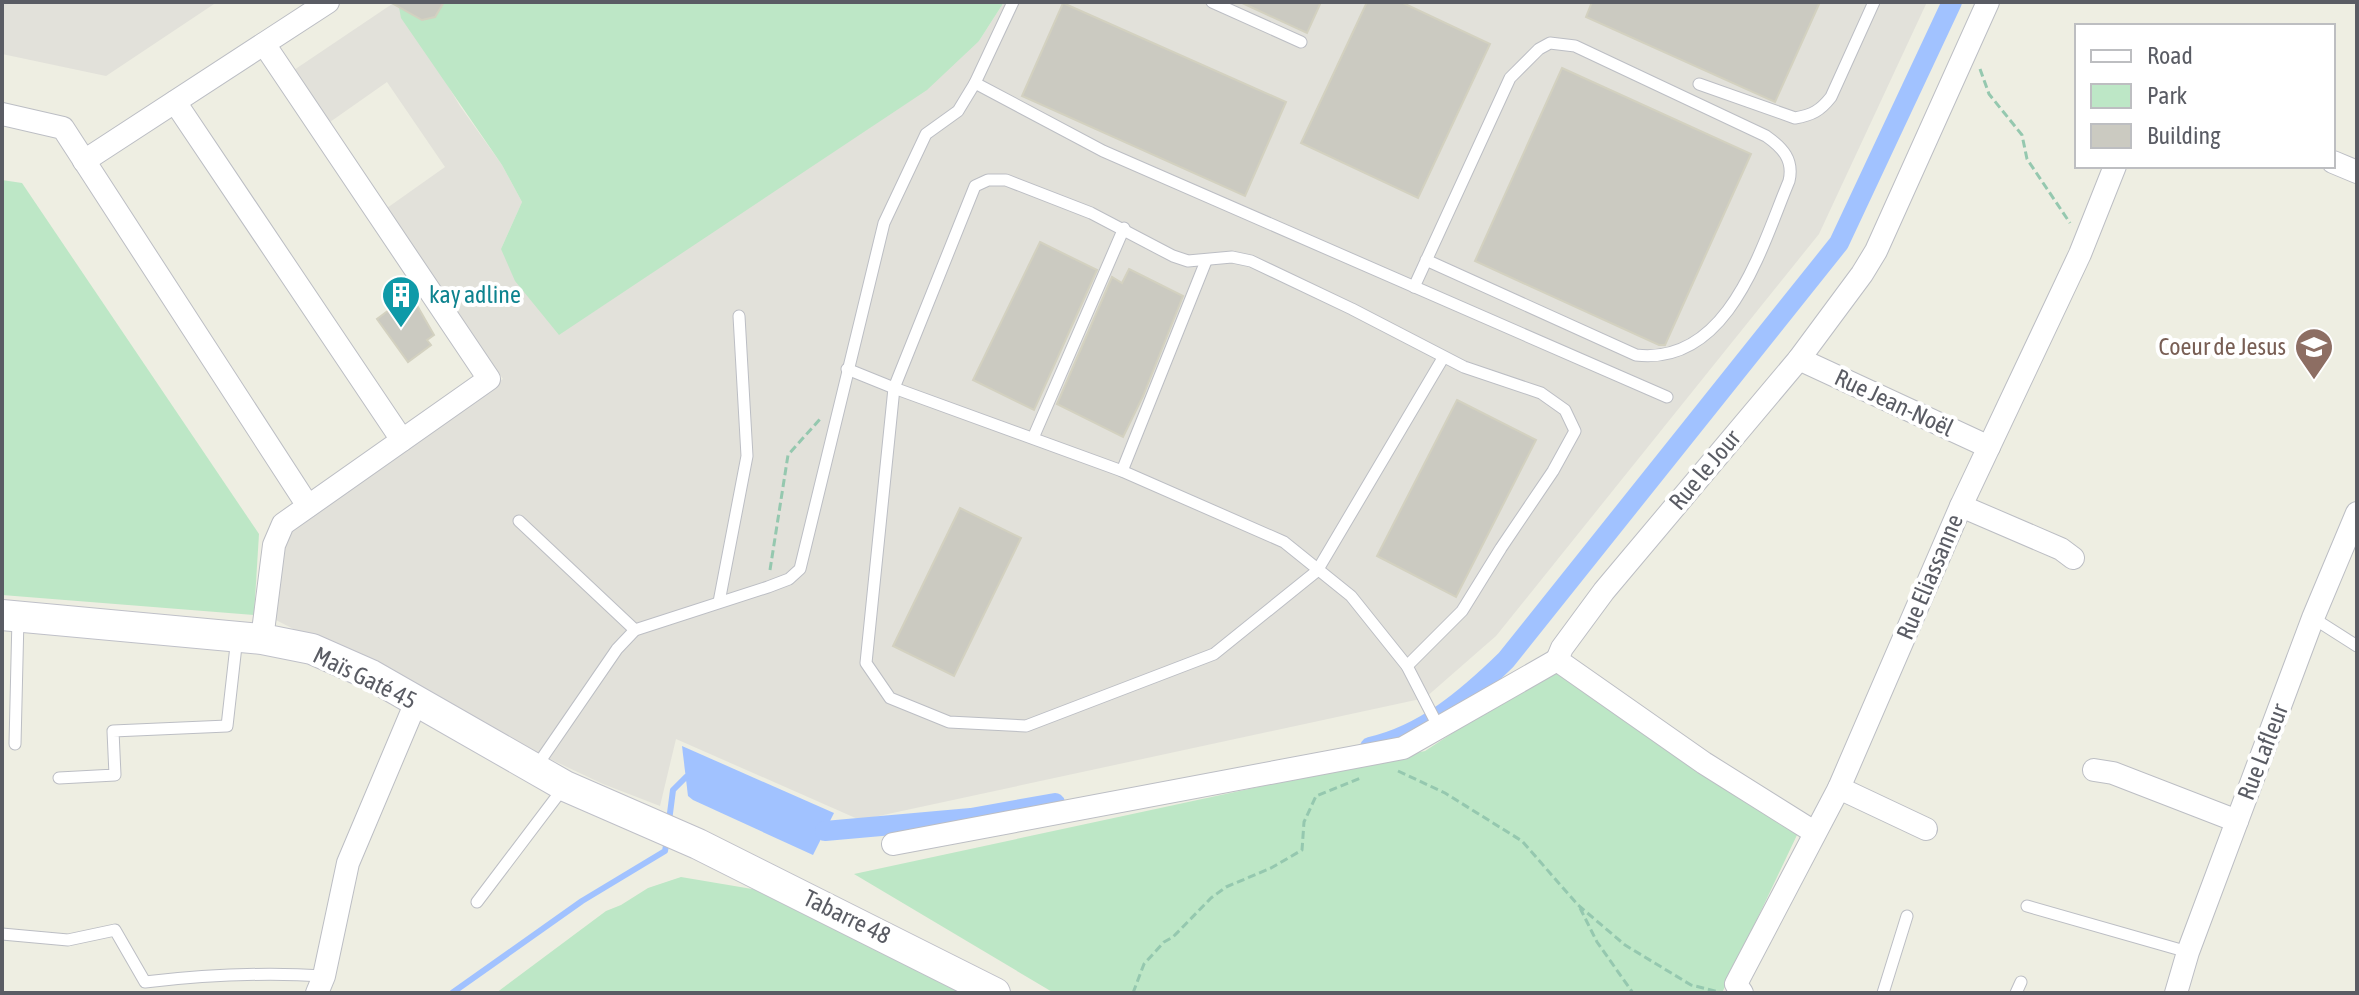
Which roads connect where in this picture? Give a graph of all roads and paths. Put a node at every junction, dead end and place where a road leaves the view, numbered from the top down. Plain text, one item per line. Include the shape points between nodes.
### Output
1 (328, 2) edge
2 (1013, 2) edge
3 (1212, 2) edge
4 (1874, 2) edge
5 (1988, 2) edge
6 (1970, 39) junction
7 (1301, 42) dead end
8 (264, 44) junction
9 (975, 83) junction
10 (1699, 84) dead end
11 (175, 102) junction
12 (2, 114) edge
13 (84, 161) junction
14 (2335, 163) edge
15 (2114, 168) edge
16 (2357, 172) edge
17 (1124, 228) junction
18 (2080, 254) junction
19 (1426, 260) junction
20 (1206, 261) junction
21 (1414, 287) junction
22 (739, 316) dead end
23 (1443, 358) junction
24 (1799, 359) junction
25 (847, 369) junction
26 (894, 388) junction
27 (841, 395) junction
28 (1667, 397) dead end
29 (1033, 438) junction
30 (402, 440) junction
31 (1989, 447) junction
32 (1122, 471) junction
33 (308, 506) junction
34 (1961, 506) junction
35 (2357, 513) edge
36 (519, 521) dead end
37 (2073, 558) dead end
38 (1317, 571) junction
39 (768, 587) junction
40 (719, 602) junction
41 (10, 616) edge
42 (2313, 618) junction
43 (635, 630) junction
44 (249, 638) junction
45 (2357, 646) edge
46 (1557, 660) junction
47 (1407, 666) junction
48 (416, 702) junction
49 (1439, 728) junction
50 (15, 744) dead end
51 (535, 768) junction
52 (2094, 770) dead end
53 (1395, 771) dead end
54 (1365, 776) dead end
55 (59, 778) dead end
56 (565, 786) junction
57 (1839, 788) junction
58 (2237, 821) junction
59 (1926, 829) dead end
60 (1814, 832) junction
61 (698, 844) joint
62 (893, 844) dead end
63 (477, 902) dead end
64 (1578, 905) junction
65 (2027, 906) dead end
66 (1907, 916) dead end
67 (2, 934) edge
68 (2188, 952) junction
69 (320, 984) edge
70 (1732, 990) edge
71 (995, 993) edge
72 (1133, 993) edge
73 (1633, 993) edge
74 (1883, 993) edge
75 (2176, 993) edge

1 - 8 street
2 - 9 lane
3 - 7 lane
4 - 10 lane via 1821,110 1795,118
5 - 6 street, Rue le Jour
6 - 18 path via 1989,94 2022,135 2027,159 2071,224
6 - 24 street, Rue le Jour via 1876,251
8 - 11 street
8 - 30 street via 489,379
9 - 21 lane via 1103,151
9 - 25 lane via 958,111 926,134 884,223
11 - 13 street
11 - 30 street
12 - 13 street via 63,128
13 - 33 street
14 - 16 street
15 - 18 street, Rue Eliassanne
17 - 20 lane via 1173,256
17 - 26 lane via 1006,180 975,186
17 - 29 lane
18 - 31 street, Rue Eliassanne
19 - 19 lane via 1510,78 1550,43 1575,46 1766,136 1790,164 1789,181 1741,295 1700,338 1657,357 1636,355
19 - 21 lane
20 - 23 lane via 1251,261
20 - 32 lane
21 - 28 lane
22 - 40 lane via 747,456
23 - 38 lane
23 - 47 lane via 1541,393 1565,410 1575,431 1462,611
24 - 31 street, Rue Jean-Noël
24 - 46 street, Rue le Jour via 1604,591
25 - 26 lane
25 - 27 lane
26 - 29 lane
26 - 38 lane via 866,663 890,698 949,722 1026,726 1214,654
27 - 39 path via 788,455
27 - 39 lane via 800,569
29 - 32 lane
30 - 33 street
31 - 34 street, Rue Eliassanne
32 - 38 lane via 1284,542
33 - 44 street via 283,524
34 - 37 street
34 - 57 street, Rue Eliassanne
35 - 42 street, Rue Lafleur
36 - 43 lane
38 - 47 lane via 1351,596
39 - 40 lane
40 - 43 lane
41 - 44 street, Maïs Gaté 45
41 - 50 lane
42 - 45 lane
42 - 58 street, Rue Lafleur
43 - 51 lane
44 - 48 street, Maïs Gaté 45 via 312,649
44 - 55 lane via 227,726 113,731 115,775
46 - 49 street
46 - 60 street
47 - 49 lane
48 - 51 street, Maïs Gaté 45
48 - 69 street via 348,863
49 - 62 street via 1403,748
51 - 56 street, Maïs Gaté 45
52 - 58 street
53 - 64 path via 1445,793 1522,841
54 - 72 path via 1316,796 1304,822 1302,850 1211,898 1144,964
56 - 61 street, Maïs Gaté 45
56 - 63 lane
57 - 59 street
57 - 60 street, Rue Eliassanne
58 - 68 street, Rue Lafleur
60 - 70 street, Rue Eliassanne
61 - 71 street, Tabarre 48
64 - 70 path via 1625,945 1691,985
64 - 73 path
65 - 68 lane
66 - 74 lane
67 - 69 lane via 68,940 115,930 145,982 282,973
68 - 75 street, Rue Lafleur

